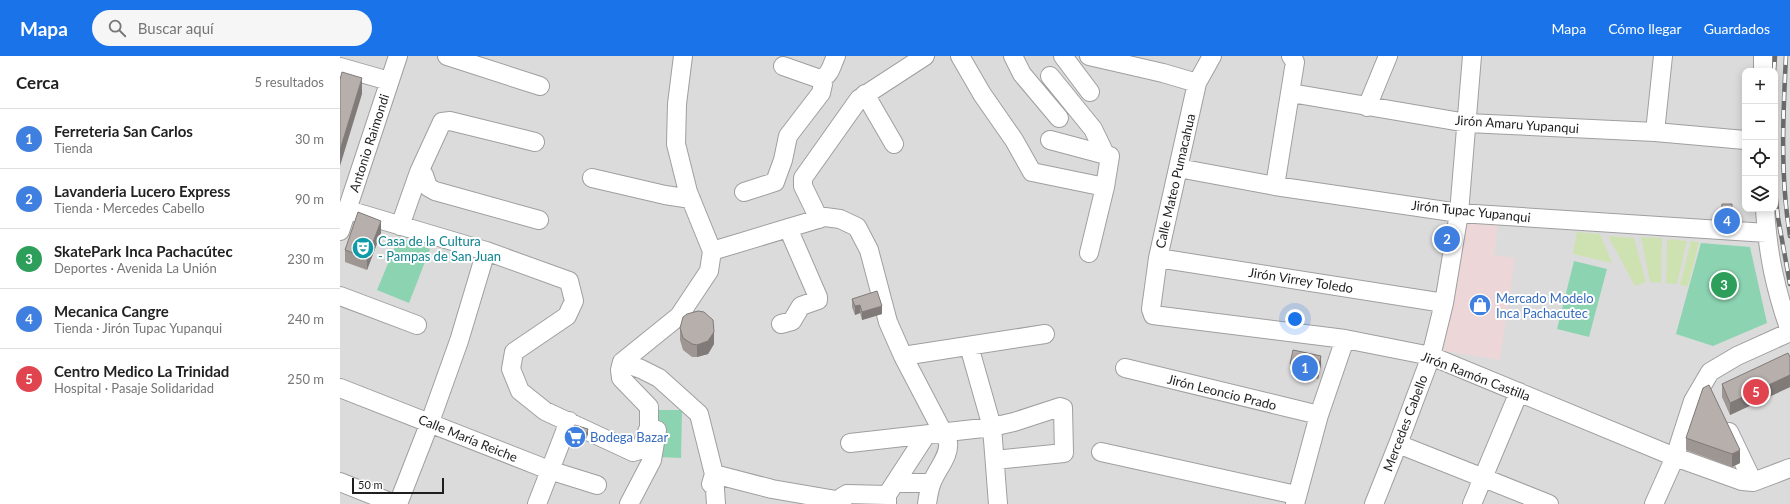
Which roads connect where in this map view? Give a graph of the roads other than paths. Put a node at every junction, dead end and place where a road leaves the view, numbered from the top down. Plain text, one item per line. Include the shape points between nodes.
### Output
1 (398, 56) edge
2 (447, 56) edge
3 (683, 56) edge
4 (836, 56) edge
5 (925, 56) edge
6 (960, 56) edge
7 (1013, 56) edge
8 (1063, 56) edge
9 (1089, 56) edge
10 (1212, 56) edge
11 (1291, 56) edge
12 (1388, 56) edge
13 (1472, 56) edge
14 (1663, 56) edge
15 (1763, 56) edge
16 (783, 66) dead end
17 (340, 67) edge
18 (1763, 68) edge
19 (1050, 76) dead end
20 (820, 79) junction
21 (389, 81) junction
22 (1197, 84) junction
23 (540, 86) dead end
24 (1090, 92) dead end
25 (865, 94) junction
26 (1291, 94) junction
27 (1367, 107) junction
28 (1059, 118) dead end
29 (1467, 123) junction
30 (1656, 132) junction
31 (1050, 140) dead end
32 (1742, 140) edge
33 (535, 142) dead end
34 (894, 144) dead end
35 (1105, 154) junction
36 (1178, 168) junction
37 (419, 172) junction
38 (592, 178) dead end
39 (1275, 186) junction
40 (1105, 187) junction
41 (744, 192) dead end
42 (691, 199) junction
43 (1765, 212) edge
44 (1459, 213) junction
45 (819, 219) junction
46 (539, 220) dead end
47 (342, 223) edge
48 (400, 226) junction
49 (788, 228) junction
50 (1767, 233) junction
51 (486, 251) junction
52 (712, 251) junction
53 (1089, 253) dead end
54 (1158, 258) junction
55 (340, 296) edge
56 (1444, 303) junction
57 (1151, 309) joint
58 (781, 324) dead end
59 (417, 325) dead end
60 (1790, 332) edge
61 (1045, 334) dead end
62 (1346, 339) junction
63 (969, 346) junction
64 (903, 356) junction
65 (1430, 356) junction
66 (622, 362) junction
67 (1125, 368) dead end
68 (1704, 378) junction
69 (340, 388) edge
70 (1519, 392) junction
71 (1714, 399) edge
72 (649, 407) junction
73 (1318, 415) junction
74 (1724, 420) edge
75 (570, 421) junction
76 (430, 422) junction
77 (992, 427) junction
78 (943, 432) junction
79 (926, 435) junction
80 (850, 443) dead end
81 (1398, 444) junction
82 (1102, 452) dead end
83 (1675, 457) junction
84 (995, 460) junction
85 (1790, 468) edge
86 (549, 470) junction
87 (714, 474) junction
88 (1482, 478) junction
89 (340, 482) edge
90 (1753, 482) junction
91 (931, 483) junction
92 (598, 485) dead end
93 (889, 494) edge
94 (1295, 500) edge
95 (842, 503) edge
96 (396, 504) edge
97 (537, 504) edge
98 (629, 504) edge
99 (704, 504) edge
100 (716, 504) edge
101 (927, 504) edge
102 (998, 504) edge
103 (1374, 504) edge
104 (1472, 504) edge
105 (1549, 504) edge
106 (1654, 504) edge

1 - 21 street, Antonio Raimondi
2 - 23 street
3 - 42 street via 677,104 676,144
4 - 20 street via 828,75
5 - 25 street
6 - 40 street via 1032,172
7 - 28 street via 1022,74
8 - 24 street
9 - 22 street via 1152,70
10 - 22 street, Calle Mateo Pumacahua
11 - 26 street via 1295,62
12 - 27 street
13 - 29 street, Mercedes Cabello
14 - 30 street
15 - 18 street
16 - 20 street
17 - 21 street
19 - 35 street via 1093,129
20 - 41 street via 823,84 821,93 788,136 775,182
21 - 47 street, Antonio Raimondi
22 - 36 street, Calle Mateo Pumacahua
25 - 34 street
25 - 45 street via 853,105 803,178 803,186
26 - 27 street, Jirón Amaru Yupanqui
26 - 39 street
27 - 29 street, Jirón Amaru Yupanqui
29 - 30 street, Jirón Amaru Yupanqui
29 - 44 street, Mercedes Cabello
30 - 32 street, Jirón Amaru Yupanqui
31 - 35 street
33 - 37 street via 450,121 442,122
35 - 40 street via 1109,154 1111,158
36 - 39 street, Jirón Tupac Yupanqui
36 - 54 street, Calle Mateo Pumacahua
37 - 46 street via 424,176 428,187 435,190
37 - 48 street
38 - 42 street
39 - 44 street, Jirón Tupac Yupanqui
40 - 53 street
42 - 52 street
43 - 50 street
44 - 50 street, Jirón Tupac Yupanqui
44 - 56 street, Mercedes Cabello
45 - 49 street
45 - 64 street via 840,219 857,227 869,250 888,322
47 - 48 street
48 - 51 street
49 - 52 street
49 - 58 street via 818,300 801,306 792,321
50 - 60 street via 1770,262
51 - 75 street via 569,281 574,301 567,316 514,352 511,369 520,391 545,411
51 - 76 street via 459,341
52 - 66 street via 709,270 679,316
54 - 56 street, Jirón Virrey Toledo
54 - 57 street, Calle Mateo Pumacahua
55 - 59 street
56 - 65 street, Mercedes Cabello
57 - 62 street, Jirón Ramón Castilla via 1153,315 1159,317
60 - 68 street via 1737,356 1713,369
61 - 63 street
62 - 65 street, Jirón Ramón Castilla
62 - 73 street
63 - 64 street
63 - 77 street
64 - 78 street
65 - 70 street, Jirón Ramón Castilla
65 - 81 street, Mercedes Cabello
66 - 72 street via 621,378
66 - 87 street via 659,378 699,414
67 - 73 street, Jirón Leoncio Prado
68 - 71 street
68 - 83 street via 1693,401
69 - 76 street, Calle María Reiche
70 - 83 street, Jirón Ramón Castilla
70 - 88 street
72 - 75 street via 649,427 645,441 640,450 633,452
72 - 98 street via 657,418 657,435 652,460
73 - 94 street
74 - 90 street
75 - 86 street
76 - 86 street, Calle María Reiche
76 - 96 street
77 - 78 street
77 - 84 street
77 - 84 street via 1063,408 1064,453
78 - 79 street
78 - 91 street via 949,448
79 - 80 street
79 - 93 street
81 - 88 street
81 - 103 street, Mercedes Cabello
82 - 94 street
83 - 90 street, Jirón Ramón Castilla via 1742,481
83 - 106 street
84 - 102 street
85 - 90 street
86 - 92 street, Calle María Reiche
86 - 97 street
87 - 95 street
87 - 99 street
87 - 100 street
88 - 104 street
88 - 105 street
89 - 96 street
91 - 93 street
91 - 101 street
93 - 95 street via 847,494 842,497

